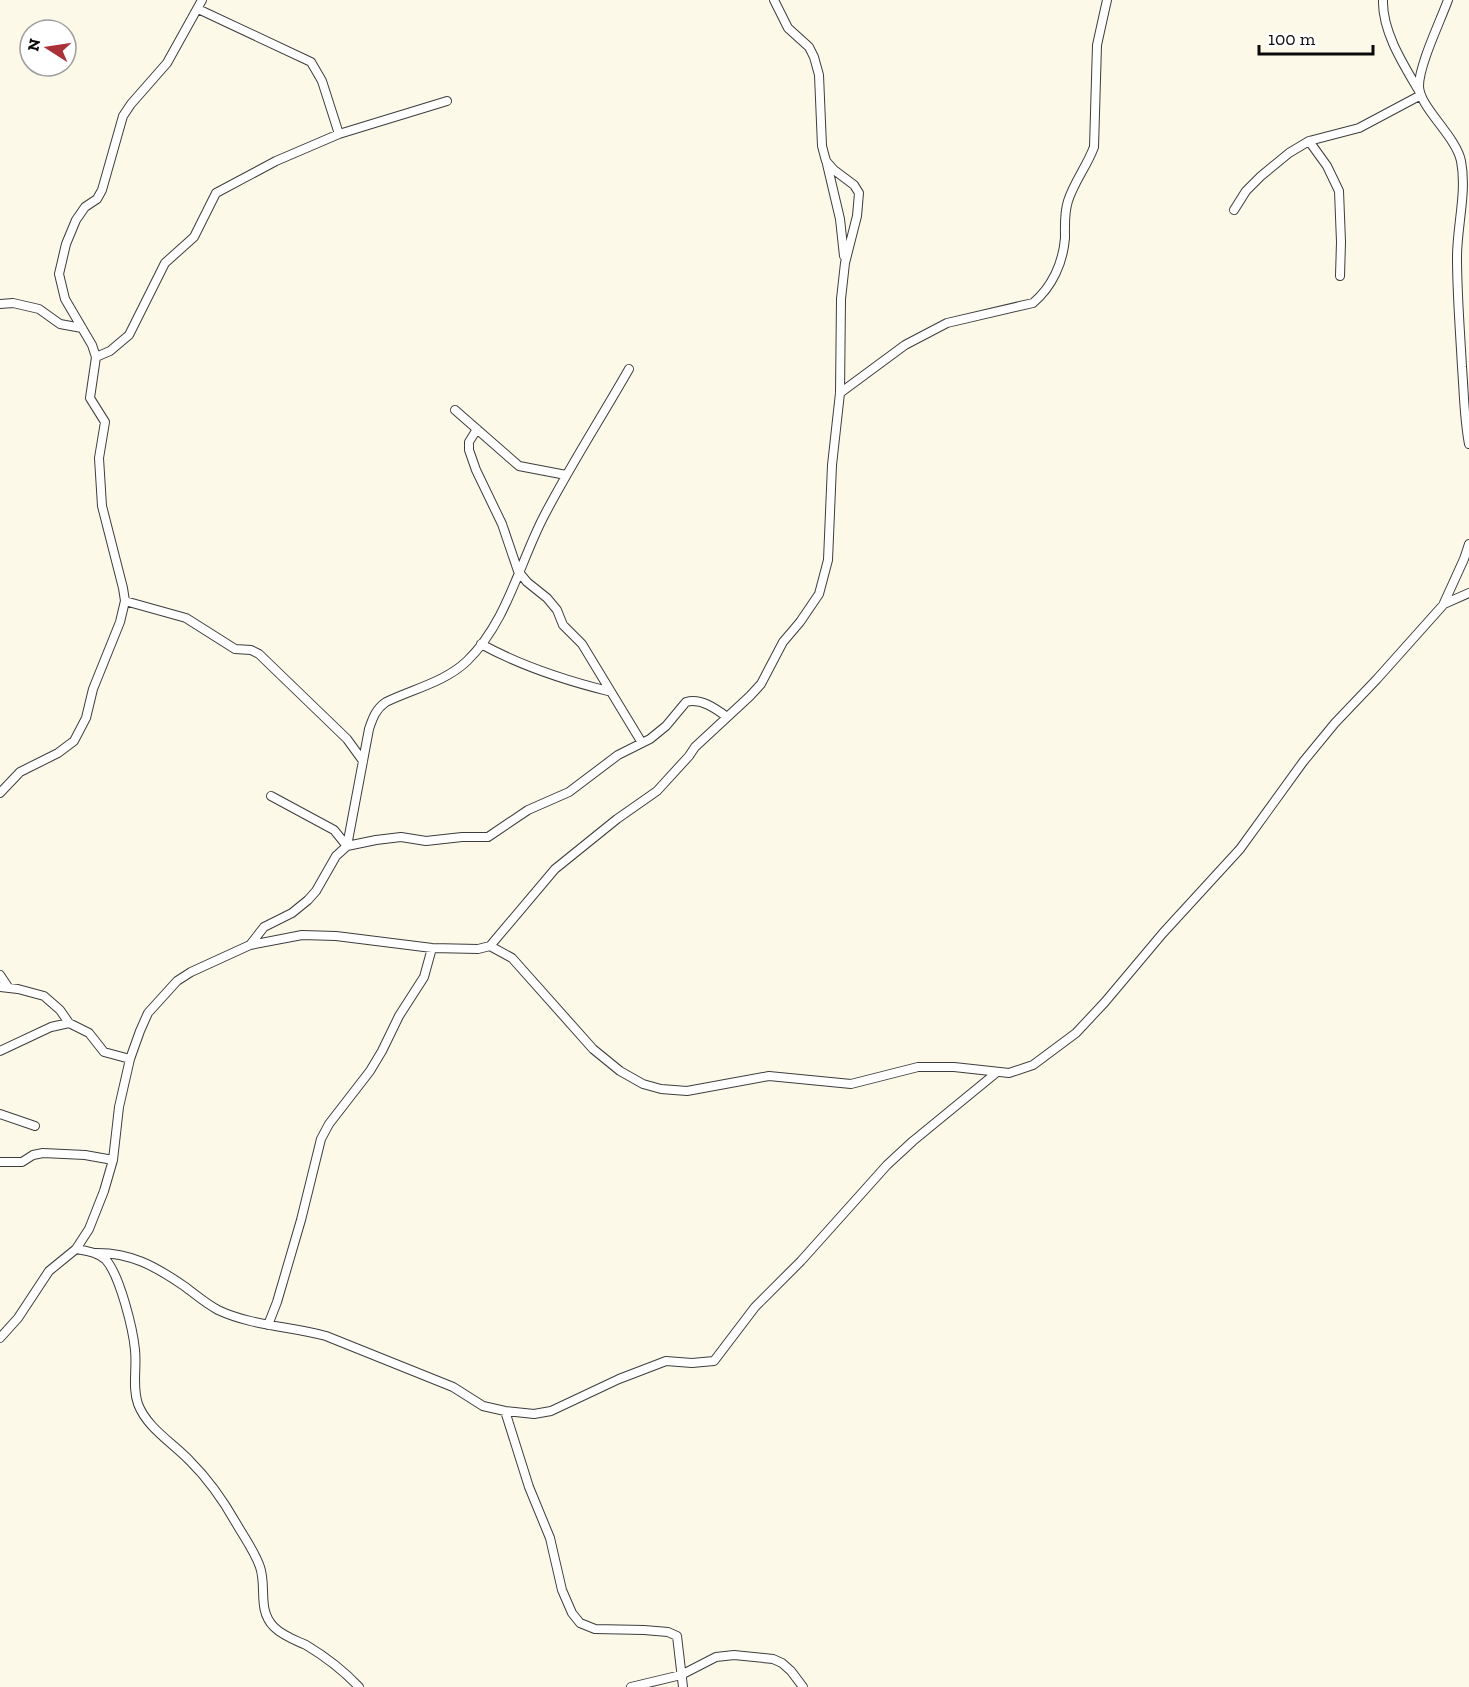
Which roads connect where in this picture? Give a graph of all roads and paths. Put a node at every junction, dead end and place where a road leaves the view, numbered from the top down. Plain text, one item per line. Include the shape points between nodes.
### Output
1 (202, 0) edge
2 (774, 0) edge
3 (1107, 0) edge
4 (1383, 0) edge
5 (1448, 0) edge
6 (198, 9) junction
7 (1420, 94) junction
8 (447, 101) dead end
9 (339, 134) junction
10 (1310, 141) junction
11 (826, 160) junction
12 (1234, 210) dead end
13 (845, 263) junction
14 (1340, 276) dead end
15 (0, 304) edge
16 (82, 328) junction
17 (96, 357) junction
18 (629, 369) dead end
19 (840, 393) junction
20 (455, 410) dead end
21 (477, 429) junction
22 (1469, 444) edge
23 (566, 475) junction
24 (1469, 544) edge
25 (518, 571) junction
26 (1469, 593) edge
27 (125, 601) junction
28 (1444, 604) junction
29 (481, 644) junction
30 (608, 691) junction
31 (727, 717) junction
32 (642, 743) junction
33 (363, 761) junction
34 (0, 792) edge
35 (271, 796) dead end
36 (347, 846) junction
37 (250, 945) junction
38 (490, 946) junction
39 (432, 948) junction
40 (0, 975) edge
41 (4, 987) edge
42 (69, 1023) junction
43 (0, 1051) edge
44 (130, 1059) junction
45 (996, 1073) junction
46 (0, 1114) edge
47 (34, 1126) dead end
48 (113, 1160) junction
49 (0, 1162) edge
50 (76, 1249) junction
51 (94, 1253) junction
52 (268, 1325) junction
53 (0, 1338) edge
54 (505, 1411) junction
55 (681, 1675) junction
56 (359, 1687) edge
57 (631, 1687) edge
58 (682, 1687) edge
59 (803, 1687) edge

1 - 6 street
2 - 11 street via 788,28 814,57
3 - 19 street via 1097,45 1094,147 1067,204 1064,250 1054,278 1042,296 1033,303 947,323 905,345
4 - 7 street via 1386,27
5 - 7 street via 1420,76
6 - 9 street via 311,62 322,81
6 - 16 street via 168,63 123,116 102,190 80,213 66,244 59,274 61,287
7 - 10 street via 1359,128
7 - 22 street via 1452,141 1461,163 1458,320
8 - 9 street
9 - 17 street via 216,193 194,237 165,263 129,335
10 - 12 street via 1261,176
10 - 14 street via 1339,191
11 - 13 street via 840,219
11 - 13 street via 859,193
13 - 19 street
15 - 16 street via 39,309 60,324
16 - 17 street
17 - 27 street via 90,398 106,427 99,458 103,515
18 - 23 street
19 - 31 street via 828,560 819,594 783,642 761,684
20 - 21 street
21 - 23 street via 519,466
21 - 25 street via 469,442 470,450
23 - 25 street
24 - 28 street
25 - 29 street via 502,612
25 - 30 street via 554,606 563,625 591,658
26 - 28 street
27 - 33 street via 186,618 235,649 259,654 347,740
27 - 34 street via 86,718 74,741 20,772
28 - 45 street via 1303,762 1240,849 1076,1033 1033,1065
29 - 30 street via 531,668
29 - 33 street via 452,673 378,708
30 - 32 street
31 - 32 street via 703,703 689,701 660,732
31 - 38 street via 657,792 555,869
32 - 36 street via 606,762 569,792 528,810 488,837 426,841 401,837
33 - 36 street
35 - 36 street via 334,830
36 - 37 street via 336,856 308,900 264,927
37 - 39 street via 302,935
37 - 44 street via 177,981 148,1013
38 - 39 street
38 - 45 street via 512,958 604,1059 643,1084 661,1089 687,1091 769,1076 851,1084 918,1067
39 - 52 street via 424,977 382,1051 321,1139 304,1210
40 - 41 street
41 - 42 street via 44,996
42 - 43 street via 51,1027
42 - 44 street via 89,1033 104,1052
44 - 48 street
45 - 54 street via 887,1165 755,1306 714,1361 666,1361 551,1411
46 - 47 street
48 - 49 street via 43,1153 22,1162
48 - 50 street via 89,1228
50 - 51 street
50 - 53 street via 49,1271
51 - 52 street via 132,1257 218,1310
51 - 56 street via 106,1260 123,1296 135,1351 135,1394 139,1407 148,1421 212,1484 225,1504 260,1568 264,1611 269,1620 283,1634 339,1666
52 - 54 street via 326,1336 453,1387 483,1406
54 - 55 street via 572,1613 580,1623 595,1629 674,1634 679,1642
55 - 57 street
55 - 58 street
55 - 59 street via 716,1657 749,1655 782,1663

